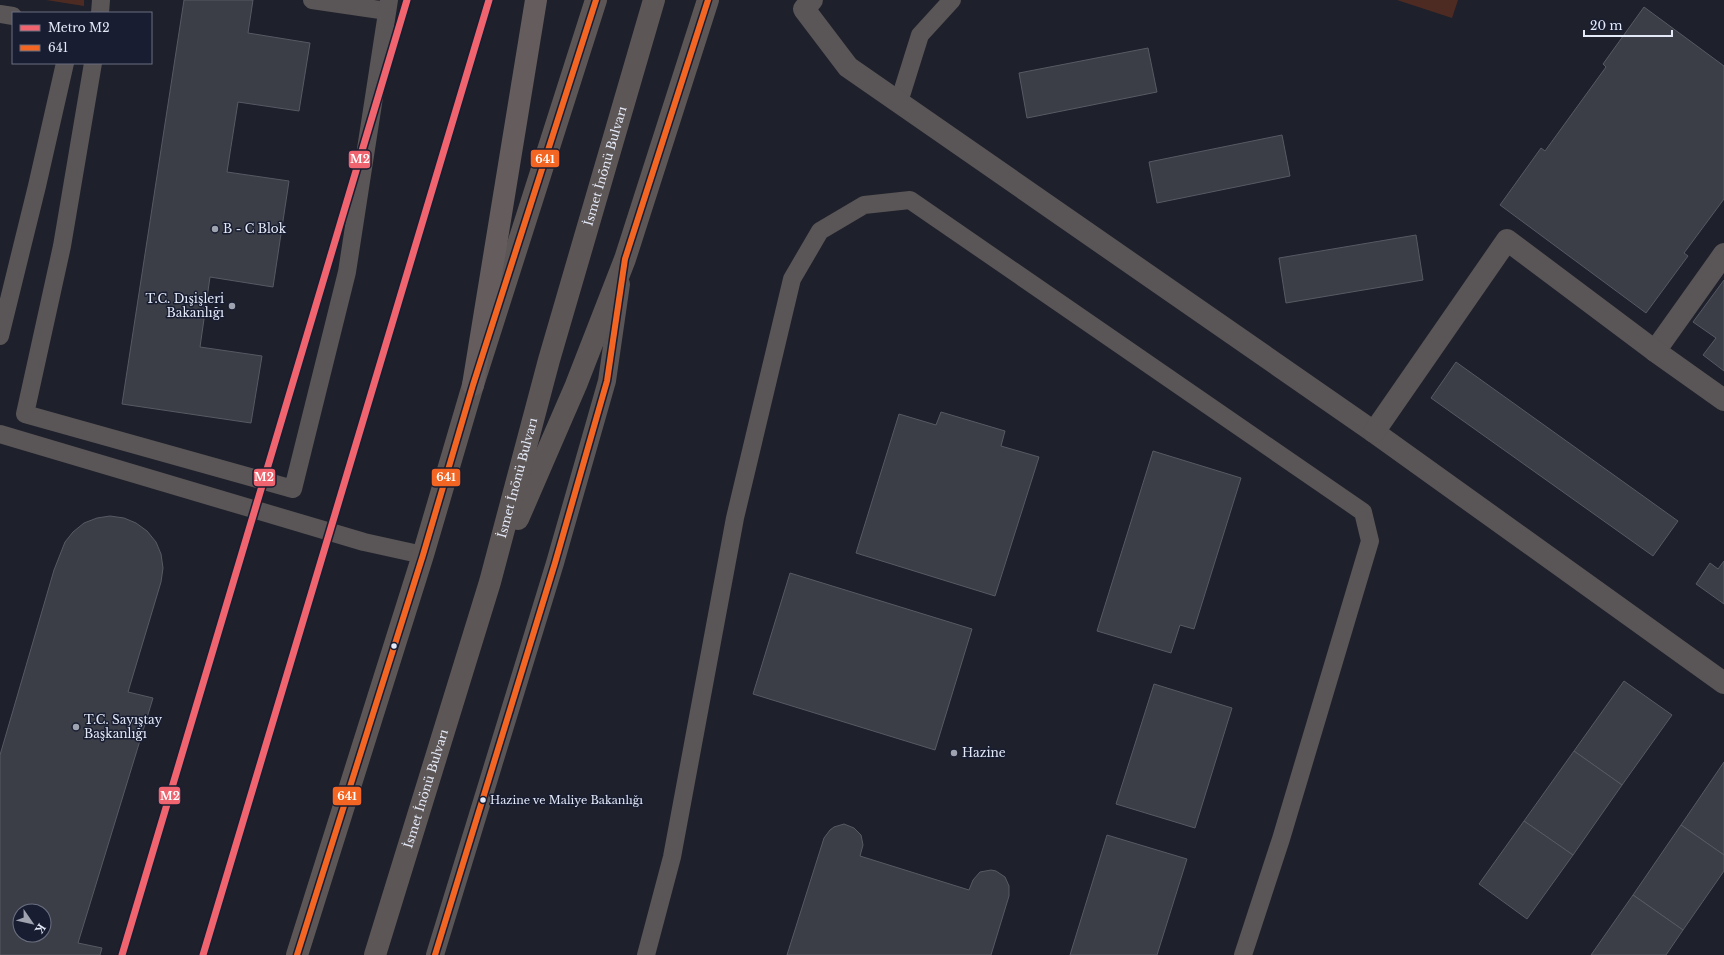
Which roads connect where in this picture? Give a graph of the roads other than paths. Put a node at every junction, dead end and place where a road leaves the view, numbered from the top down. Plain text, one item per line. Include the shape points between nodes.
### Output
1 (101, 0) edge
2 (312, 0) edge
3 (536, 0) edge
4 (654, 0) edge
5 (708, 0) edge
6 (812, 0) edge
7 (952, 0) edge
8 (596, 1) edge
9 (388, 5) edge
10 (100, 12) edge
11 (0, 14) edge
12 (12, 16) edge
13 (65, 64) edge
14 (92, 64) edge
15 (899, 102) junction
16 (1724, 254) edge
17 (625, 259) junction
18 (0, 336) edge
19 (1655, 352) junction
20 (473, 385) junction
21 (1724, 400) edge
22 (1374, 432) junction
23 (0, 434) edge
24 (423, 555) junction
25 (490, 582) junction
26 (1724, 683) edge
27 (297, 955) edge
28 (375, 955) edge
29 (435, 955) edge
30 (646, 955) edge
31 (1243, 955) edge

1 - 10 lane
2 - 9 lane
3 - 20 highway
4 - 25 main road, İsmet İnönü Bulvarı via 549,360
5 - 17 main road
6 - 15 street via 804,9 848,67
7 - 15 lane via 920,35
8 - 20 main road
9 - 14 lane via 347,272 293,489 25,414 62,246
11 - 12 lane
13 - 18 lane
15 - 22 street
16 - 19 street
17 - 25 main road via 576,385
17 - 29 lane via 607,381 555,563
19 - 21 street
19 - 22 street via 1507,240
20 - 24 main road
22 - 26 street
23 - 24 lane via 364,542
24 - 27 main road
25 - 28 main road, İsmet İnönü Bulvarı
30 - 31 lane via 672,857 735,518 792,278 820,231 864,205 910,200 1364,512 1370,541 1282,839

